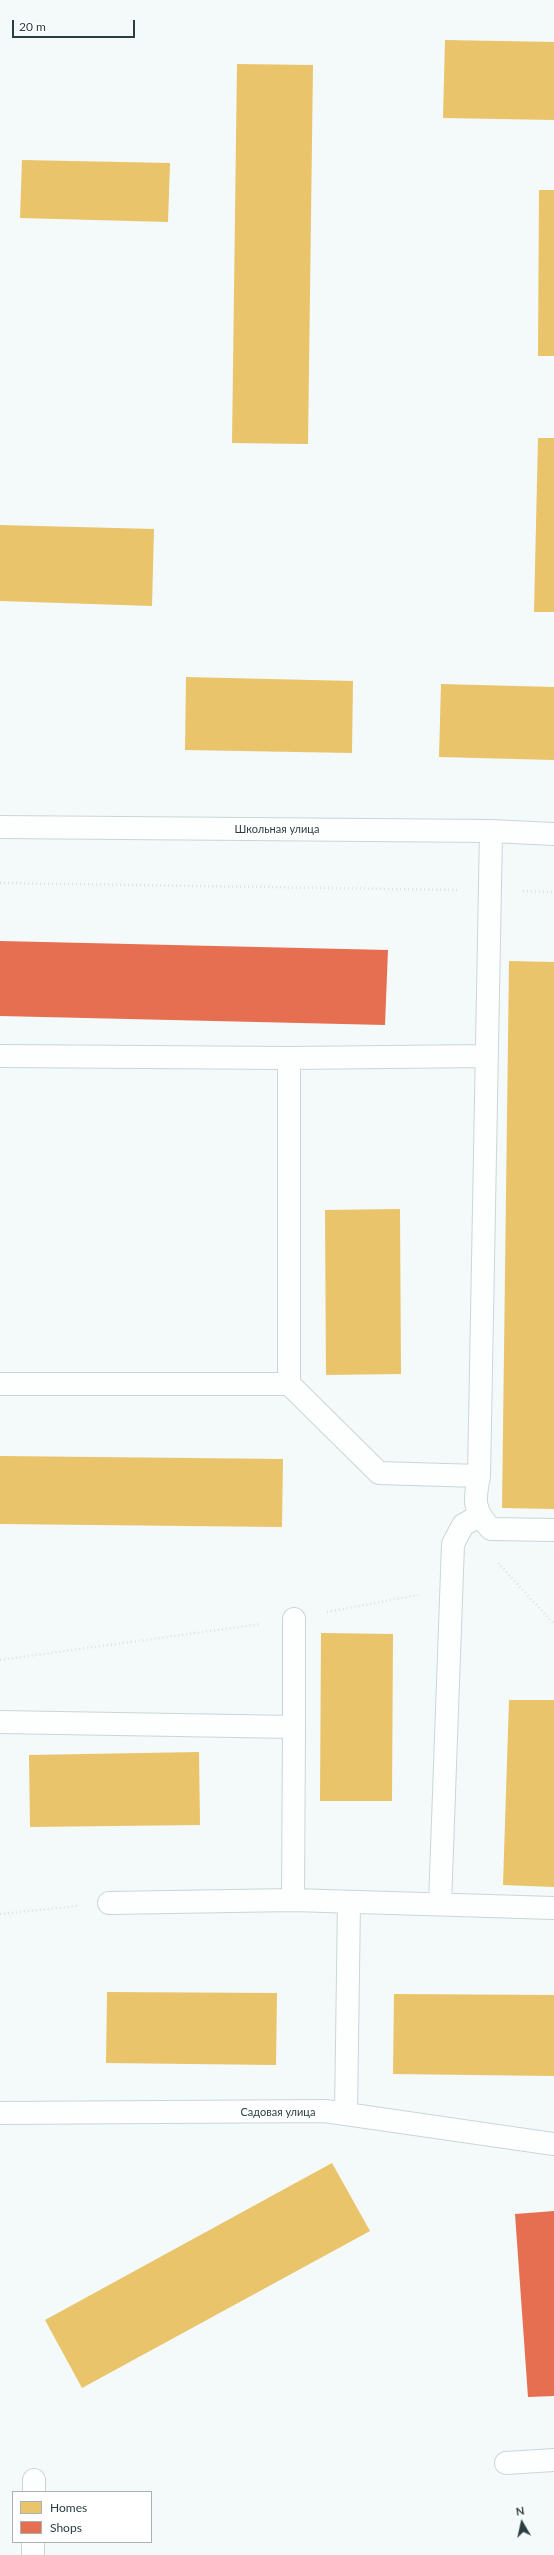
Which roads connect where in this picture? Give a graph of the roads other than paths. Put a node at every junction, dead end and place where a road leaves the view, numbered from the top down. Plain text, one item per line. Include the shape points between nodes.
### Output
1 (0, 827) edge
2 (491, 831) junction
3 (554, 834) edge
4 (0, 1056) edge
5 (487, 1056) junction
6 (290, 1058) junction
7 (0, 1384) edge
8 (289, 1384) junction
9 (479, 1476) junction
10 (471, 1520) junction
11 (554, 1530) edge
12 (294, 1619) road end
13 (0, 1722) edge
14 (294, 1726) junction
15 (294, 1900) junction
16 (349, 1902) junction
17 (109, 1903) road end
18 (440, 1904) junction
19 (554, 1908) edge
20 (0, 2113) edge
21 (346, 2114) junction
22 (554, 2144) edge
23 (554, 2460) edge
24 (506, 2463) dead end
25 (33, 2543) edge
26 (33, 2555) edge

1 - 2 street, Школьная улица
2 - 3 street, Школьная улица
2 - 5 street
4 - 6 street
5 - 6 street
5 - 9 street
6 - 8 street
7 - 8 street
8 - 9 street via 379,1473
9 - 10 street
10 - 11 street via 491,1529
10 - 18 street via 453,1544
12 - 14 street
13 - 14 street
14 - 15 street
15 - 16 street
15 - 17 street
16 - 18 street
16 - 21 street
18 - 19 street
20 - 21 street, Садовая улица via 324,2111
21 - 22 street, Садовая улица
23 - 24 street
25 - 26 street

